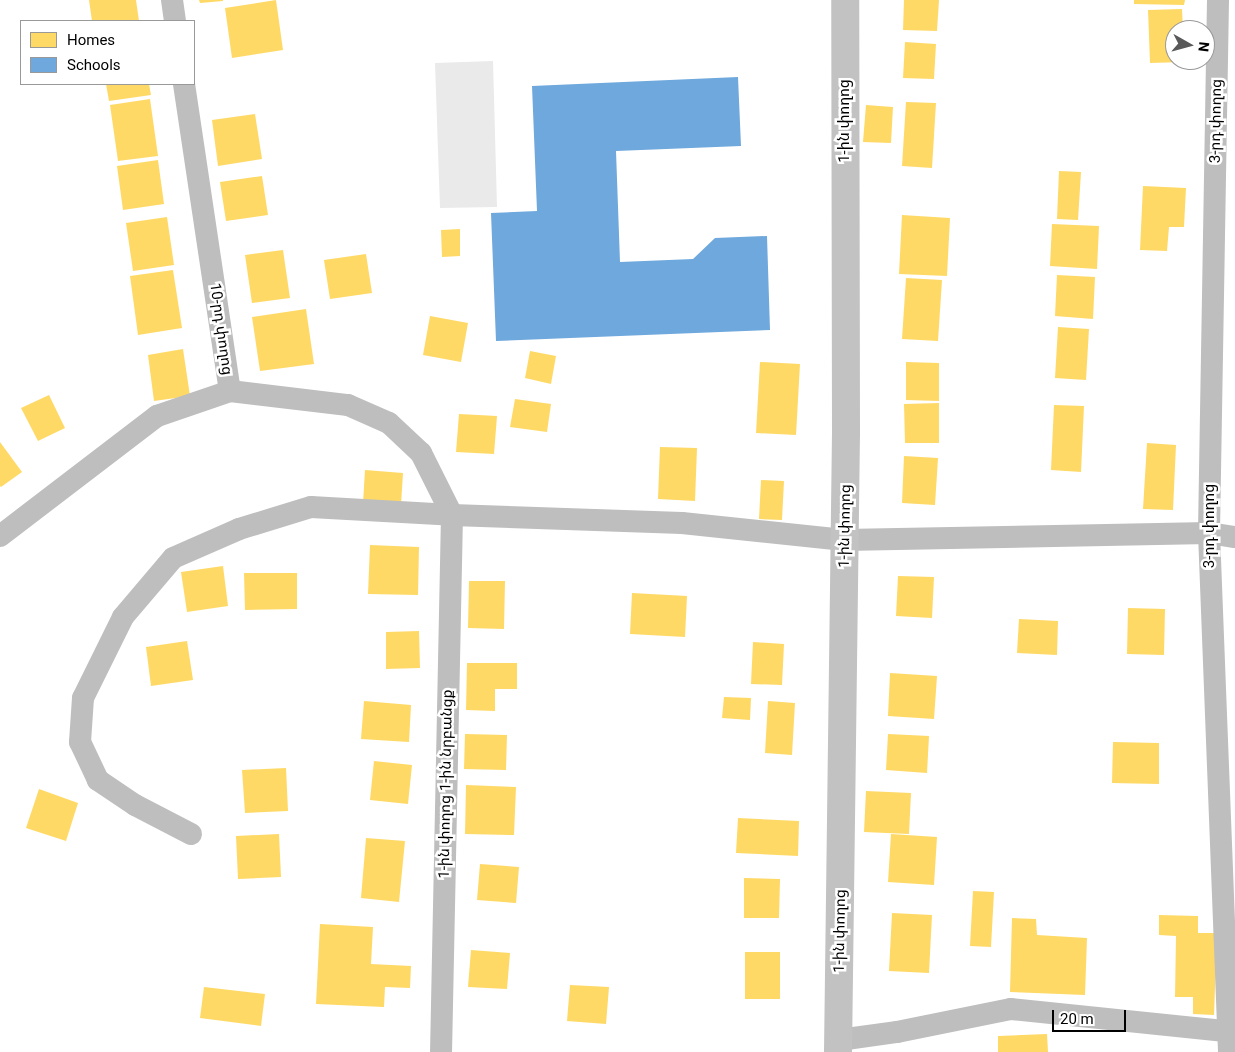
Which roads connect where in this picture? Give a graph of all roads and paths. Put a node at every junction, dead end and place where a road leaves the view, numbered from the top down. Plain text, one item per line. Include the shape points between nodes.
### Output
1 (172, 0) edge
2 (845, 0) edge
3 (1218, 0) edge
4 (175, 20) edge
5 (184, 85) edge
6 (230, 391) junction
7 (452, 515) junction
8 (1209, 533) junction
9 (0, 536) edge
10 (1235, 537) edge
11 (844, 540) junction
12 (191, 834) dead end
13 (1231, 1039) edge
14 (838, 1046) edge
15 (440, 1052) edge

1 - 4 street
2 - 11 main road, 1-ին փողոց
3 - 8 street, 3-րդ փողոց
5 - 6 street, 10-րդ փողոց
6 - 7 street via 348,405 388,423 420,453
6 - 9 street, 10-րդ փողոց via 157,416
7 - 11 street via 682,523
7 - 12 street via 311,507 239,529 173,558 123,617 83,698 80,742 98,780 135,805
7 - 15 street, 1-ին փողոց 1-ին նրբանցք
8 - 10 street
8 - 11 street
8 - 13 street, 3-րդ փողոց
11 - 14 main road, 1-ին փողոց
13 - 14 street via 1011,1009

